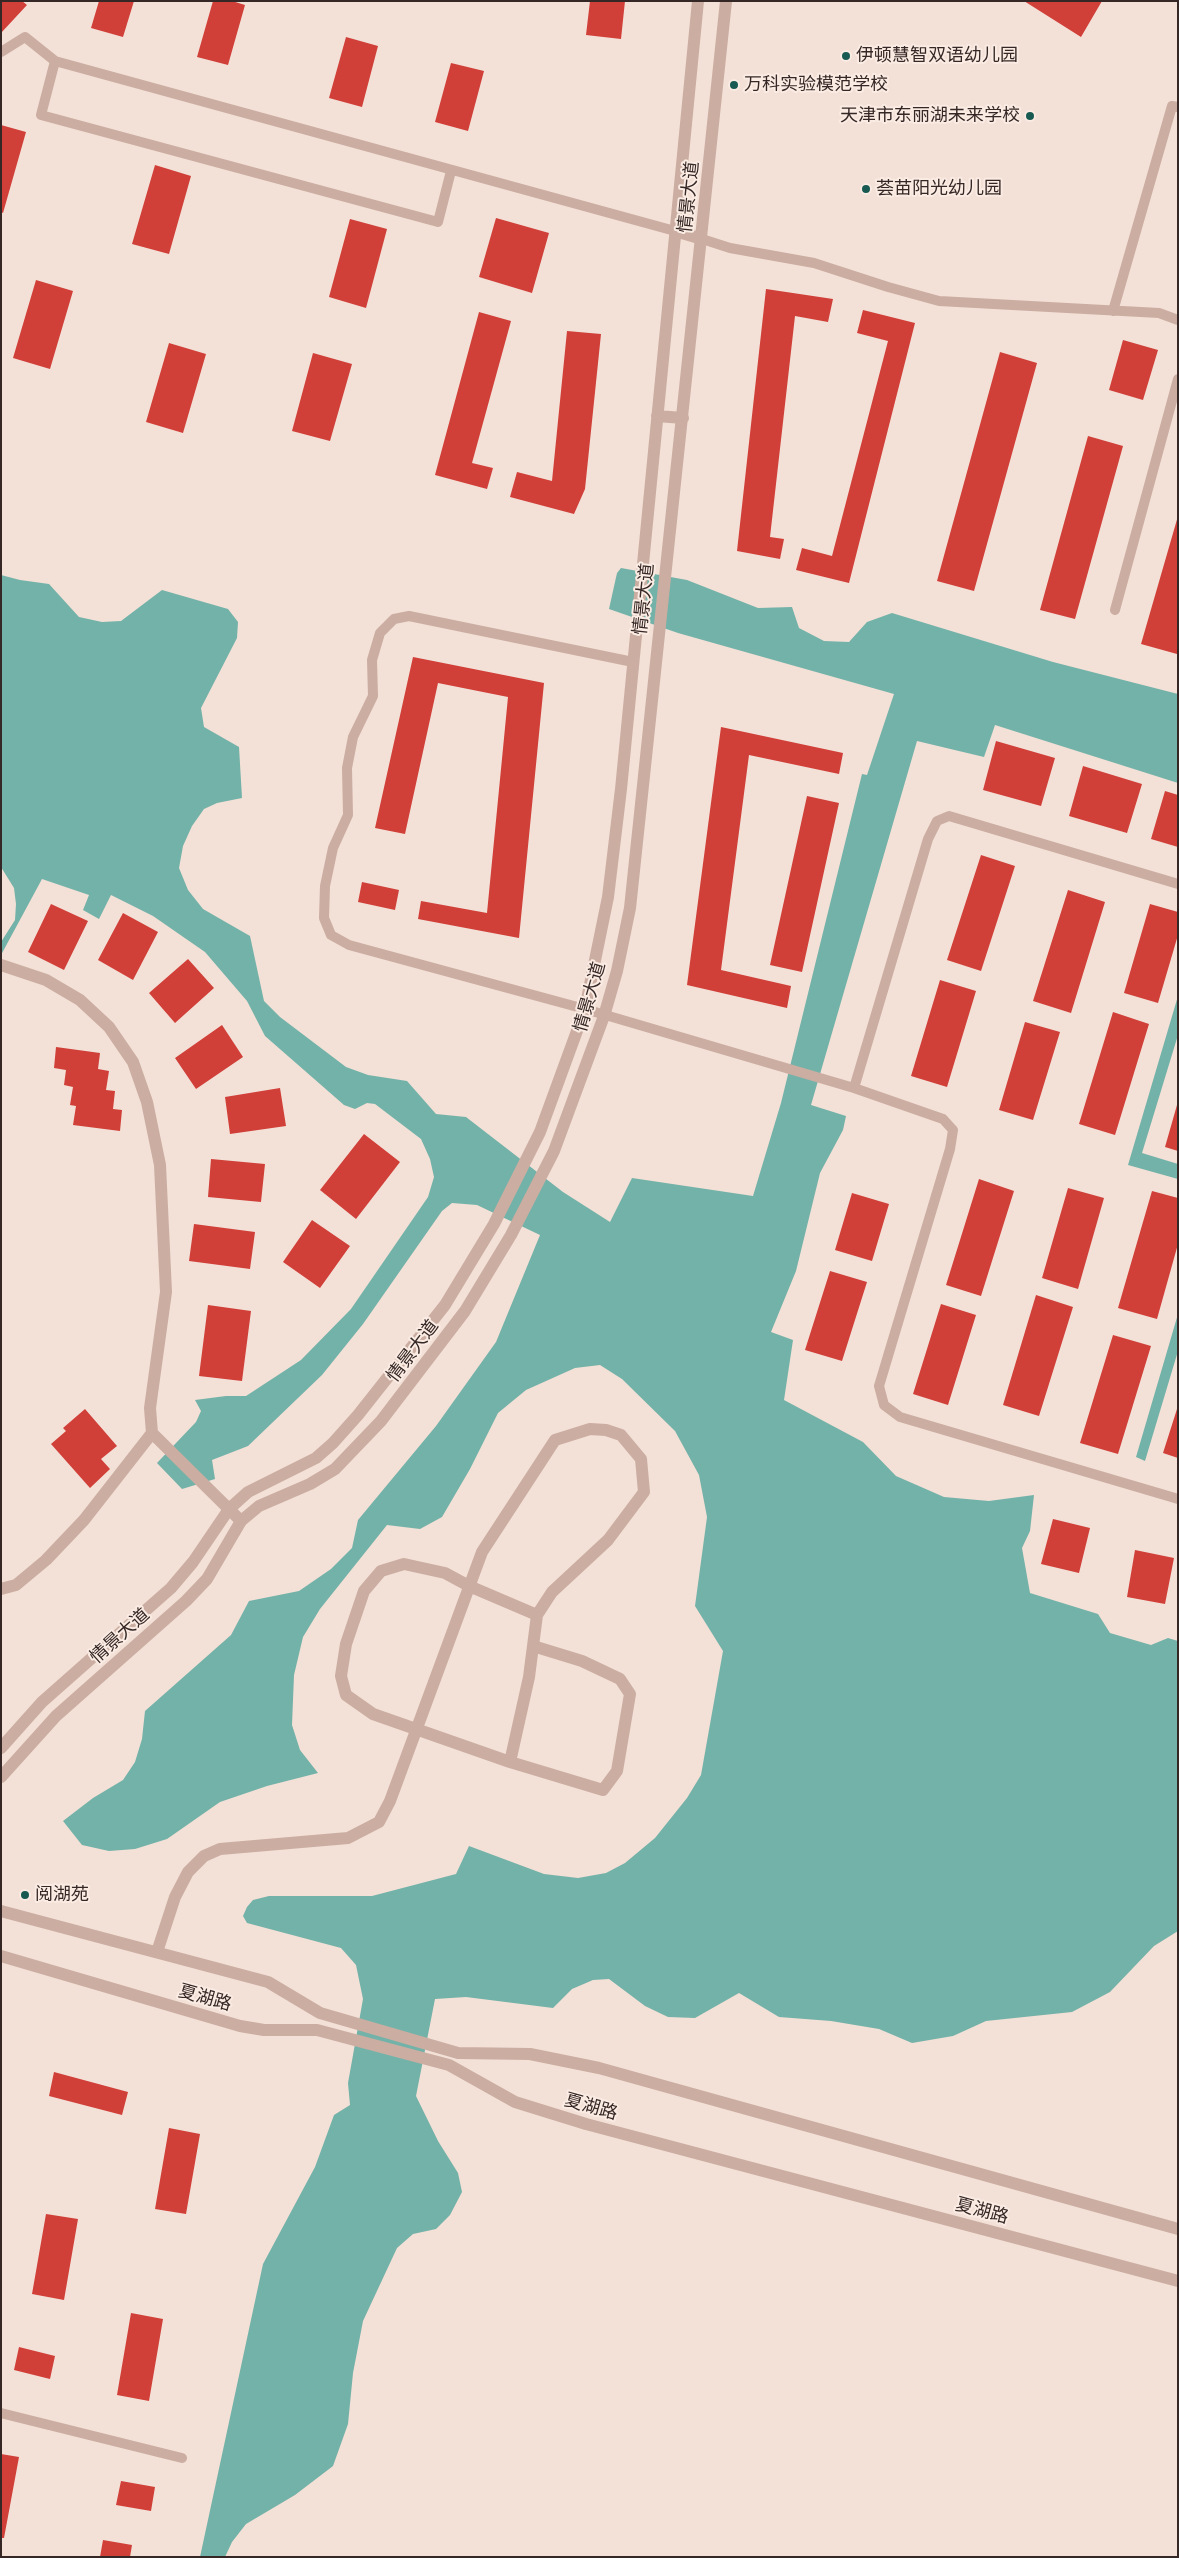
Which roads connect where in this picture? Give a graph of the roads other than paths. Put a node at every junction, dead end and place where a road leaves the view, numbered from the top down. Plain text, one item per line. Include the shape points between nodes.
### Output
1 (698, 1) edge
2 (726, 1) edge
3 (1, 52) edge
4 (55, 62) junction
5 (1178, 107) edge
6 (451, 171) junction
7 (675, 231) junction
8 (702, 238) junction
9 (1113, 311) junction
10 (1178, 320) edge
11 (1178, 380) edge
12 (657, 416) junction
13 (683, 418) junction
14 (1115, 610) dead end
15 (634, 657) junction
16 (1178, 884) edge
17 (1, 965) edge
18 (585, 1009) junction
19 (604, 1016) junction
20 (854, 1088) junction
21 (152, 1433) junction
22 (1178, 1499) edge
23 (229, 1509) junction
24 (241, 1521) junction
25 (469, 1586) junction
26 (1, 1590) edge
27 (538, 1614) junction
28 (533, 1646) junction
29 (416, 1730) junction
30 (1, 1748) edge
31 (510, 1762) junction
32 (1, 1777) edge
33 (1, 1911) edge
34 (157, 1952) junction
35 (1, 1956) edge
36 (1178, 2229) edge
37 (1178, 2281) edge
38 (1, 2413) edge
39 (182, 2458) dead end

1 - 7 street, 情景大道
2 - 8 street, 情景大道
3 - 4 lane via 25,37
4 - 6 lane
4 - 6 lane via 41,115 438,222
5 - 9 lane via 1172,106
6 - 7 lane
7 - 8 street
7 - 12 street, 情景大道
8 - 9 lane via 730,248 814,263 940,301
8 - 13 street, 情景大道
9 - 10 lane via 1159,313
11 - 14 lane
12 - 13 street
12 - 15 street, 情景大道
13 - 19 street, 情景大道 via 630,908
15 - 18 street, 情景大道 via 608,897
15 - 18 lane via 409,616 394,619 380,633 372,660 373,696 353,737 347,768 348,816 333,848 325,886 324,918 331,935 349,945
16 - 20 lane via 949,816 937,821 928,839
17 - 21 street via 46,980 80,1000 109,1027 133,1062 147,1102 160,1164 166,1292 150,1408
18 - 19 lane
18 - 23 street, 情景大道 via 535,1142 494,1224 445,1305 333,1444 293,1471 248,1492
19 - 20 lane
19 - 24 street, 情景大道 via 554,1151 511,1235 460,1318 359,1447 335,1469 310,1484 259,1506
20 - 22 lane via 943,1119 953,1130 879,1386 884,1405 900,1417
21 - 23 street
21 - 26 street via 84,1520 52,1554 16,1585
23 - 24 street
23 - 30 street, 情景大道 via 194,1562 171,1588 42,1702
24 - 32 street, 情景大道 via 207,1579 56,1716
25 - 27 street
25 - 27 street via 482,1552 555,1440 590,1429 621,1435 641,1459 644,1492 608,1540 552,1592
25 - 29 street
25 - 29 street via 445,1573 404,1564 381,1571 364,1591 346,1644 341,1676 346,1695 373,1714
27 - 28 street
28 - 31 street
28 - 31 street via 582,1661 620,1679 630,1694 617,1772 603,1790
29 - 31 street
29 - 34 street via 379,1822 348,1838 220,1849 204,1856 188,1872 175,1897
33 - 34 street, 夏湖路
34 - 36 street, 夏湖路 via 268,1982 320,2013 458,2053 530,2054 600,2068
35 - 37 street, 夏湖路 via 240,2026 264,2030 317,2030 435,2061 449,2065 515,2102 586,2124
38 - 39 lane

